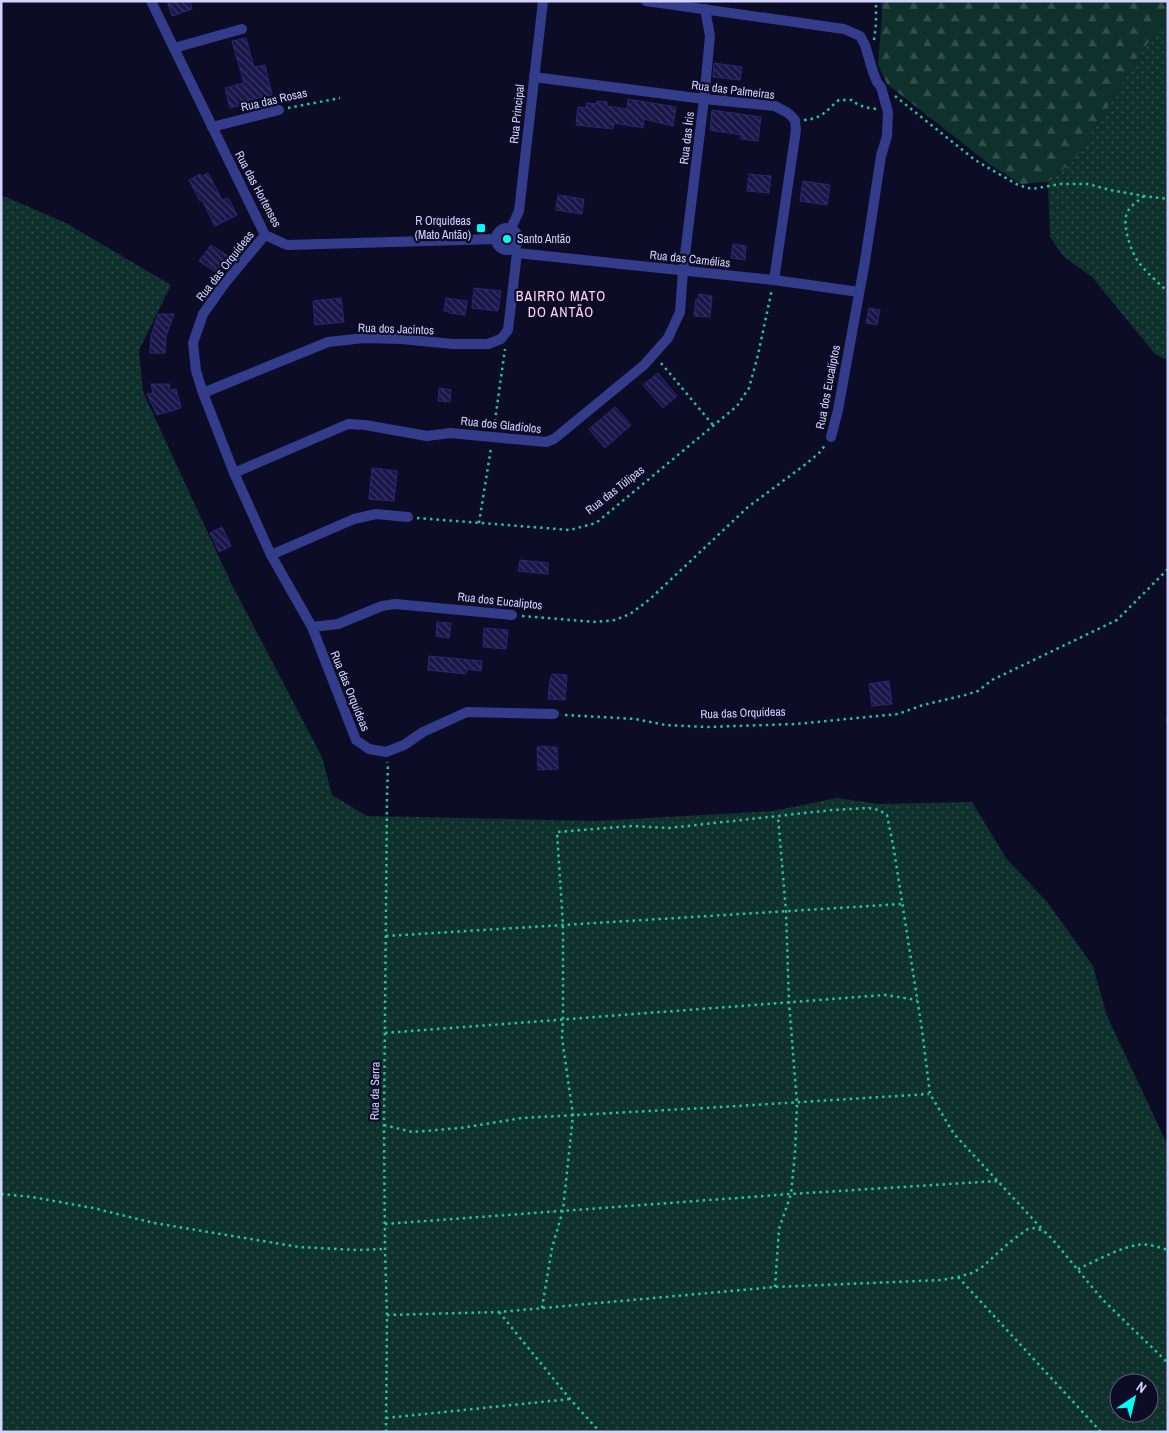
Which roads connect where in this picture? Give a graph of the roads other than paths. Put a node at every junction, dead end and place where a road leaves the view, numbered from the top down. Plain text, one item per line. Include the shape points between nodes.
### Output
1 (150, 1) edge
2 (543, 1) edge
3 (646, 1) edge
4 (705, 9) junction
5 (242, 28) dead end
6 (174, 48) junction
7 (534, 77) junction
8 (704, 99) junction
9 (279, 110) road end
10 (212, 127) junction
11 (511, 228) junction
12 (265, 235) junction
13 (496, 239) junction
14 (515, 251) junction
15 (683, 271) junction
16 (774, 280) junction
17 (859, 292) junction
18 (203, 393) junction
19 (831, 437) road end
20 (234, 473) junction
21 (408, 517) road end
22 (271, 555) junction
23 (512, 615) road end
24 (312, 627) junction
25 (554, 714) road end

1 - 6 street, Rua das Hortenses
2 - 7 street, Rua Principal
3 - 4 street, Rua dos Eucaliptos
4 - 8 street, Rua das Íris via 710,36
4 - 17 street, Rua dos Eucaliptos via 844,29 860,36 865,45 888,112 887,136
5 - 6 street
6 - 10 street, Rua das Hortenses
7 - 8 street, Rua das Palmeiras
7 - 11 street, Rua Principal via 519,211
8 - 15 street, Rua das Íris
8 - 16 street, Rua das Palmeiras via 775,106 795,120
9 - 10 street, Rua das Rosas
10 - 12 street, Rua das Hortenses
11 - 13 street via 498,232
11 - 14 street via 518,238
12 - 13 street, Rua das Hortenses via 288,245
12 - 18 street, Rua das Orquídeas via 203,314 193,343 196,371
13 - 14 street via 504,250
14 - 15 street, Rua das Camélias
14 - 18 street, Rua dos Jacintos via 508,330 501,339 488,344 364,338 328,342
15 - 16 street, Rua das Camélias
15 - 20 street, Rua dos Gladíolos via 680,312 668,338 644,365 554,439 546,442 450,433 427,436 348,424
16 - 17 street, Rua das Camélias
17 - 19 street, Rua dos Eucaliptos
18 - 20 street, Rua das Orquídeas
20 - 22 street, Rua das Orquídeas
21 - 22 street via 376,514 354,519
22 - 24 street, Rua das Orquídeas
23 - 24 street, Rua dos Eucaliptos via 395,604 338,624
24 - 25 street, Rua das Orquídeas via 356,740 369,749 386,752 467,712

